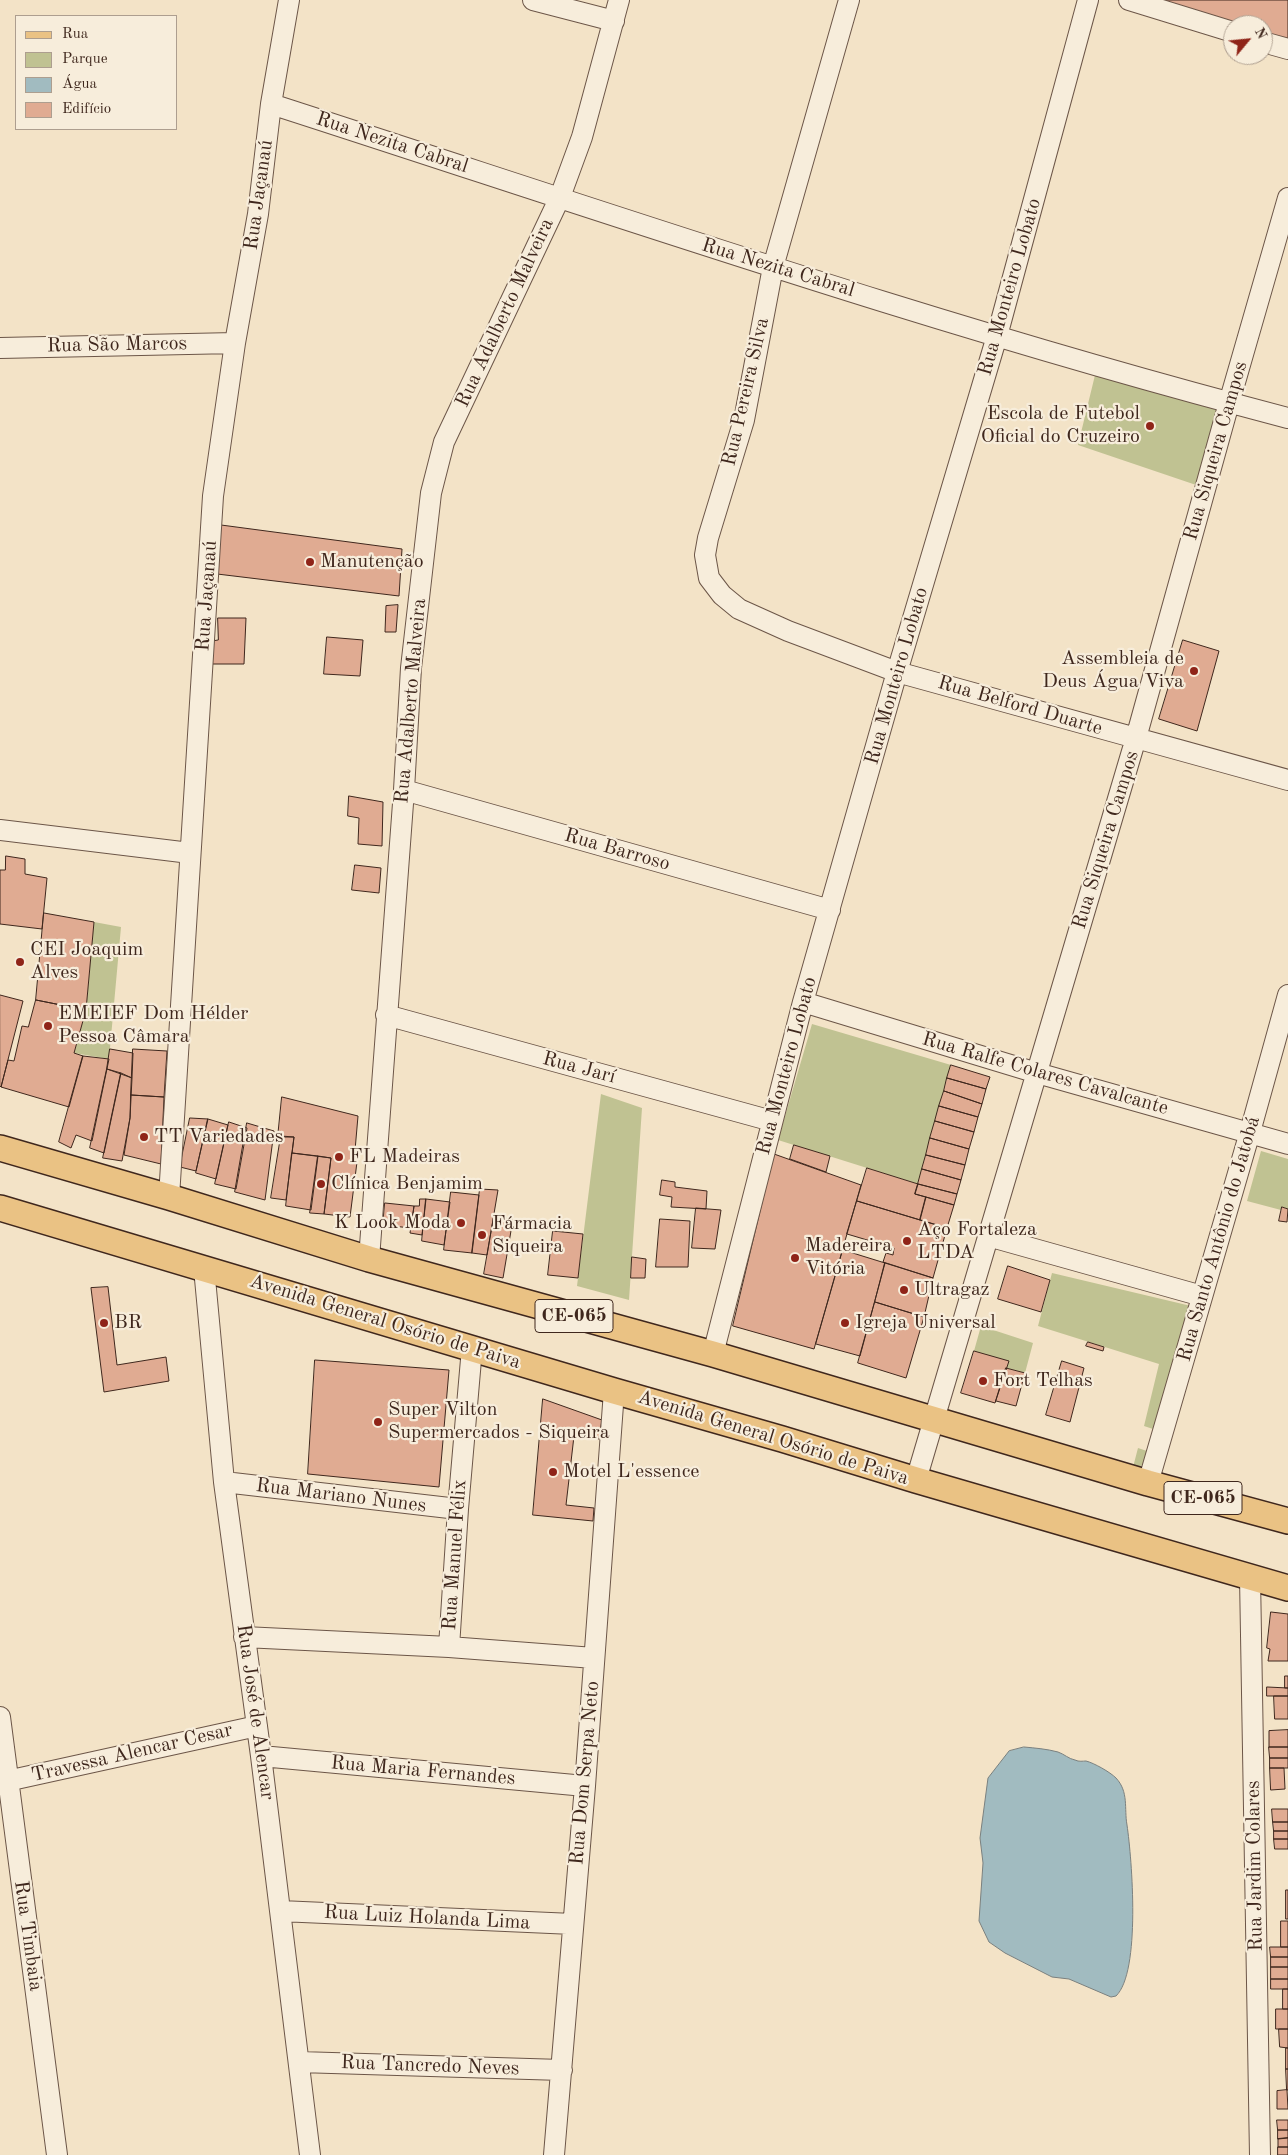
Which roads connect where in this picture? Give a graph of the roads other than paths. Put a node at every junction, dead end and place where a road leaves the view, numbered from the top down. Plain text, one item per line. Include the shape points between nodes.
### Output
1 (289, 0) edge
2 (533, 0) edge
3 (619, 0) edge
4 (849, 0) edge
5 (1088, 0) edge
6 (1129, 0) edge
7 (614, 21) junction
8 (1223, 29) edge
9 (1273, 45) edge
10 (1288, 49) edge
11 (271, 104) junction
12 (560, 197) junction
13 (1288, 198) edge
14 (773, 267) junction
15 (997, 336) junction
16 (235, 343) junction
17 (0, 348) edge
18 (1229, 402) junction
19 (1288, 418) edge
20 (897, 672) junction
21 (1136, 738) junction
22 (1288, 780) edge
23 (404, 790) junction
24 (0, 830) edge
25 (190, 853) junction
26 (830, 910) junction
27 (1288, 995) edge
28 (803, 1002) junction
29 (386, 1015) junction
30 (1037, 1073) junction
31 (772, 1121) junction
32 (1250, 1132) junction
33 (1288, 1144) edge
34 (0, 1148) edge
35 (169, 1197) junction
36 (0, 1208) edge
37 (988, 1236) junction
38 (369, 1259) junction
39 (204, 1268) junction
40 (1202, 1296) junction
41 (472, 1348) junction
42 (713, 1354) junction
43 (614, 1391) junction
44 (935, 1420) junction
45 (916, 1480) junction
46 (224, 1482) junction
47 (1148, 1483) junction
48 (458, 1509) junction
49 (1288, 1521) edge
50 (1250, 1577) junction
51 (1288, 1588) edge
52 (244, 1637) junction
53 (449, 1647) junction
54 (594, 1658) junction
55 (0, 1717) edge
56 (257, 1726) junction
57 (261, 1756) junction
58 (7, 1781) junction
59 (585, 1786) junction
60 (280, 1911) junction
61 (573, 1924) junction
62 (299, 2062) junction
63 (562, 2070) junction
64 (57, 2155) edge
65 (310, 2155) edge
66 (554, 2155) edge
67 (1260, 2155) edge

1 - 11 street, Rua Jaçanaú
2 - 7 street
3 - 7 street, Rua Adalberto Malveira
4 - 14 street, Rua Pereira Silva
5 - 15 street, Rua Monteiro Lobato
6 - 8 street
7 - 12 street, Rua Adalberto Malveira via 582,137
9 - 10 street
11 - 12 street, Rua Nezita Cabral
11 - 16 street, Rua Jaçanaú via 258,214
12 - 14 street, Rua Nezita Cabral
12 - 23 street, Rua Adalberto Malveira via 444,442 435,470 411,668
13 - 18 street, Rua Siqueira Campos
14 - 15 street, Rua Nezita Cabral
14 - 20 street, Rua Pereira Silva via 744,420 708,538 705,555 709,578 722,595 740,609 788,631
15 - 18 street, Rua Nezita Cabral
15 - 20 street, Rua Monteiro Lobato
16 - 17 street, Rua São Marcos
16 - 25 street, Rua Jaçanaú via 213,496
18 - 19 street, Rua Nezita Cabral
18 - 21 street, Rua Siqueira Campos
20 - 21 street, Rua Belford Duarte
20 - 26 street, Rua Monteiro Lobato
21 - 22 street, Rua Belford Duarte
21 - 30 street, Rua Siqueira Campos
23 - 26 street, Rua Barroso
23 - 29 street, Rua Adalberto Malveira
24 - 25 street
25 - 35 street, Rua Jaçanaú
26 - 28 street, Rua Monteiro Lobato
27 - 32 street, Rua Santo Antônio do Jatobá
28 - 30 street, Rua Ralfe Colares Cavalcante
28 - 31 street, Rua Monteiro Lobato
29 - 31 street, Rua Jarí
29 - 38 street, Rua Adalberto Malveira
30 - 32 street, Rua Ralfe Colares Cavalcante
30 - 37 street, Rua Siqueira Campos
31 - 42 street, Rua Monteiro Lobato
32 - 33 street, Rua Ralfe Colares Cavalcante
32 - 40 street, Rua Santo Antônio do Jatobá
34 - 35 main road, CE-065
35 - 38 main road, CE-065
36 - 39 main road, Avenida General Osório de Paiva
37 - 40 street
37 - 44 street, Rua Siqueira Campos
38 - 42 main road, CE-065
39 - 41 main road, Avenida General Osório de Paiva
39 - 46 street, Rua José de Alencar
40 - 47 street, Rua Santo Antônio do Jatobá
41 - 43 main road, Avenida General Osório de Paiva
41 - 48 street, Rua Manuel Félix
42 - 44 main road, CE-065
43 - 45 main road, Avenida General Osório de Paiva
43 - 54 street, Rua Dom Serpa Neto
44 - 45 street, Rua Siqueira Campos
44 - 47 main road, CE-065
45 - 50 main road, Avenida General Osório de Paiva
46 - 48 street, Rua Mariano Nunes
46 - 52 street, Rua José de Alencar
47 - 49 main road, CE-065
48 - 53 street, Rua Manuel Félix
50 - 51 main road, Avenida General Osório de Paiva
50 - 67 street, Rua Jardim Colares
52 - 53 street, Rua Manuel Félix
52 - 56 street, Rua José de Alencar
53 - 54 street
54 - 59 street, Rua Dom Serpa Neto
55 - 58 street, Rua Timbaia
56 - 57 street, Rua José de Alencar
56 - 58 street, Travessa Alencar Cesar
57 - 59 street, Rua Maria Fernandes
57 - 60 street, Rua José de Alencar
58 - 64 street, Rua Timbaia
59 - 61 street, Rua Dom Serpa Neto
60 - 61 street, Rua Luiz Holanda Lima
60 - 62 street, Rua José de Alencar
61 - 63 street, Rua Dom Serpa Neto
62 - 63 street, Rua Tancredo Neves
62 - 65 street, Rua José de Alencar
63 - 66 street, Rua Dom Serpa Neto

